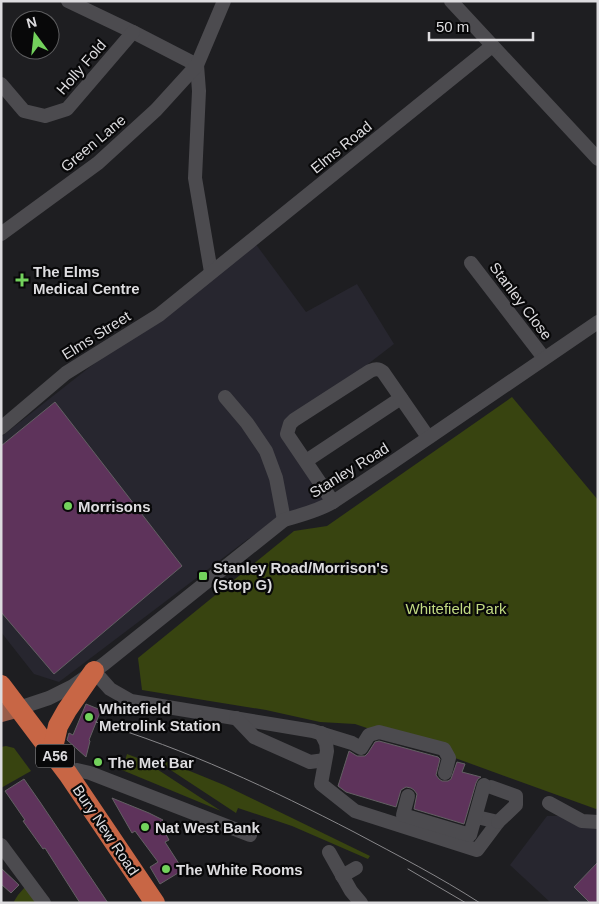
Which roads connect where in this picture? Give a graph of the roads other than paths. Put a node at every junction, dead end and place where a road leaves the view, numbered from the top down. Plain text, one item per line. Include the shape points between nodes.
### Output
1 (68, 1) edge
2 (224, 1) edge
3 (451, 1) edge
4 (133, 32) junction
5 (492, 46) junction
6 (197, 66) junction
7 (1, 84) edge
8 (598, 159) edge
9 (1, 234) edge
10 (472, 263) dead end
11 (211, 272) junction
12 (598, 322) edge
13 (544, 358) junction
14 (225, 397) dead end
15 (401, 398) junction
16 (1, 428) edge
17 (428, 437) junction
18 (306, 461) junction
19 (333, 502) junction
20 (284, 520) junction
21 (94, 671) junction
22 (1, 685) edge
23 (10, 710) edge
24 (236, 718) junction
25 (321, 733) junction
26 (52, 752) junction
27 (324, 760) junction
28 (444, 773) dead end
29 (68, 774) junction
30 (408, 796) dead end
31 (549, 803) dead end
32 (481, 818) dead end
33 (498, 822) junction
34 (598, 822) edge
35 (250, 835) dead end
36 (1, 845) edge
37 (329, 852) dead end
38 (356, 868) dead end
39 (342, 876) junction
40 (44, 903) edge
41 (155, 903) edge
42 (361, 903) edge

1 - 4 street
2 - 6 street
3 - 5 street
4 - 6 street
4 - 7 street, Holly Fold via 67,109 45,116 24,111
5 - 8 street
5 - 11 street, Elms Road
6 - 9 street, Green Lane via 156,110 98,162
6 - 11 street via 195,178
10 - 13 street, Stanley Close
11 - 16 street, Elms Street via 159,315 66,373
12 - 13 street, Stanley Road
13 - 17 street, Stanley Road
14 - 20 street via 266,451 276,478
15 - 17 street
15 - 18 street
15 - 18 street via 382,372 374,369 294,420 287,434
17 - 19 street, Stanley Road
18 - 19 street
19 - 20 street, Stanley Road via 324,508
20 - 21 street, Stanley Road
21 - 23 street, Stanley Road via 50,698
21 - 24 street via 110,689 131,701
21 - 26 highway via 58,726
22 - 23 highway, Bury New Road / A56
23 - 26 highway, Bury New Road / A56
24 - 25 street
24 - 27 street via 254,738 310,762
25 - 27 street via 327,751
25 - 28 street via 361,748 369,735 379,732 444,749 450,758
26 - 29 highway, Bury New Road / A56
27 - 33 street via 321,784 355,811 478,850
29 - 35 street via 78,770 90,773
29 - 41 highway, Bury New Road / A56
30 - 33 street via 403,815 470,835 487,786 516,796 516,805
31 - 34 street via 582,821
32 - 33 street
36 - 40 street
37 - 39 street
38 - 39 street
39 - 42 street

